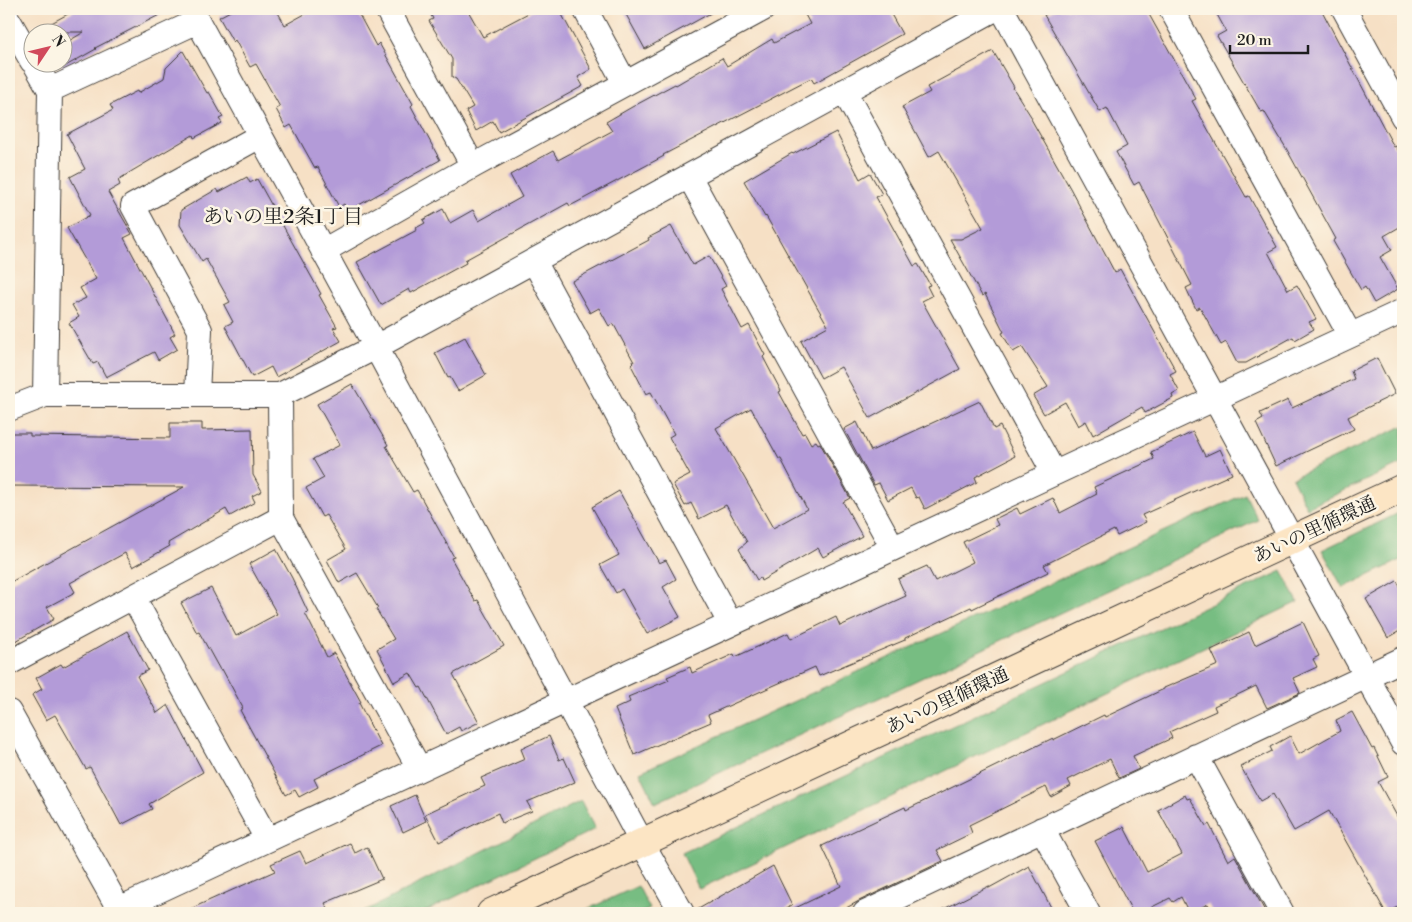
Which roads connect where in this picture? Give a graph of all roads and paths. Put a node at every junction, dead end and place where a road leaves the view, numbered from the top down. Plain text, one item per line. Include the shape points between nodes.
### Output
1 (386, 9) edge
2 (585, 9) edge
3 (763, 9) edge
4 (995, 9) edge
5 (1002, 9) edge
6 (1172, 9) edge
7 (1344, 9) edge
8 (194, 15) edge
9 (9, 21) edge
10 (22, 43) edge
11 (39, 72) edge
12 (626, 83) junction
13 (50, 90) junction
14 (844, 91) junction
15 (1403, 118) edge
16 (260, 136) junction
17 (473, 166) junction
18 (689, 176) junction
19 (323, 251) junction
20 (534, 261) junction
21 (1403, 311) edge
22 (1350, 336) junction
23 (376, 347) junction
24 (45, 395) junction
25 (197, 395) junction
26 (280, 396) junction
27 (1214, 398) junction
28 (9, 409) edge
29 (1054, 473) junction
30 (1403, 488) edge
31 (281, 518) junction
32 (1292, 539) junction
33 (892, 548) junction
34 (133, 597) junction
35 (730, 623) junction
36 (1403, 660) edge
37 (9, 663) edge
38 (1366, 676) junction
39 (565, 700) junction
40 (9, 712) edge
41 (1403, 743) edge
42 (1196, 756) junction
43 (419, 768) junction
44 (1042, 829) junction
45 (267, 839) junction
46 (642, 843) junction
47 (880, 910) edge
48 (491, 913) edge
49 (682, 913) edge
50 (1088, 913) edge
51 (1282, 913) edge

1 - 17 street
2 - 12 street
3 - 12 street
4 - 14 street
5 - 27 street
6 - 22 street
7 - 15 street
8 - 13 street
8 - 16 street
9 - 10 street
11 - 13 street
12 - 17 street
13 - 24 street
14 - 18 street
14 - 29 street
16 - 19 street
16 - 25 street via 133,206 200,330
17 - 19 street
18 - 20 street
18 - 33 street
19 - 23 street
20 - 23 street
20 - 35 street
21 - 22 street
22 - 27 street
23 - 26 street
23 - 39 street
24 - 25 street
24 - 28 street
25 - 26 street
26 - 31 street
27 - 29 street
27 - 32 street
29 - 33 street
30 - 32 street, あいの里循環通
31 - 34 street
31 - 43 street
32 - 38 street
32 - 46 street, あいの里循環通
33 - 35 street
34 - 37 street
34 - 45 street
35 - 39 street
36 - 38 street
38 - 41 street
38 - 42 street
39 - 43 street
39 - 46 street
40 - 45 street via 119,909
42 - 44 street
42 - 51 street
43 - 45 street
44 - 47 street
44 - 50 street
46 - 48 street, あいの里循環通
46 - 49 street

